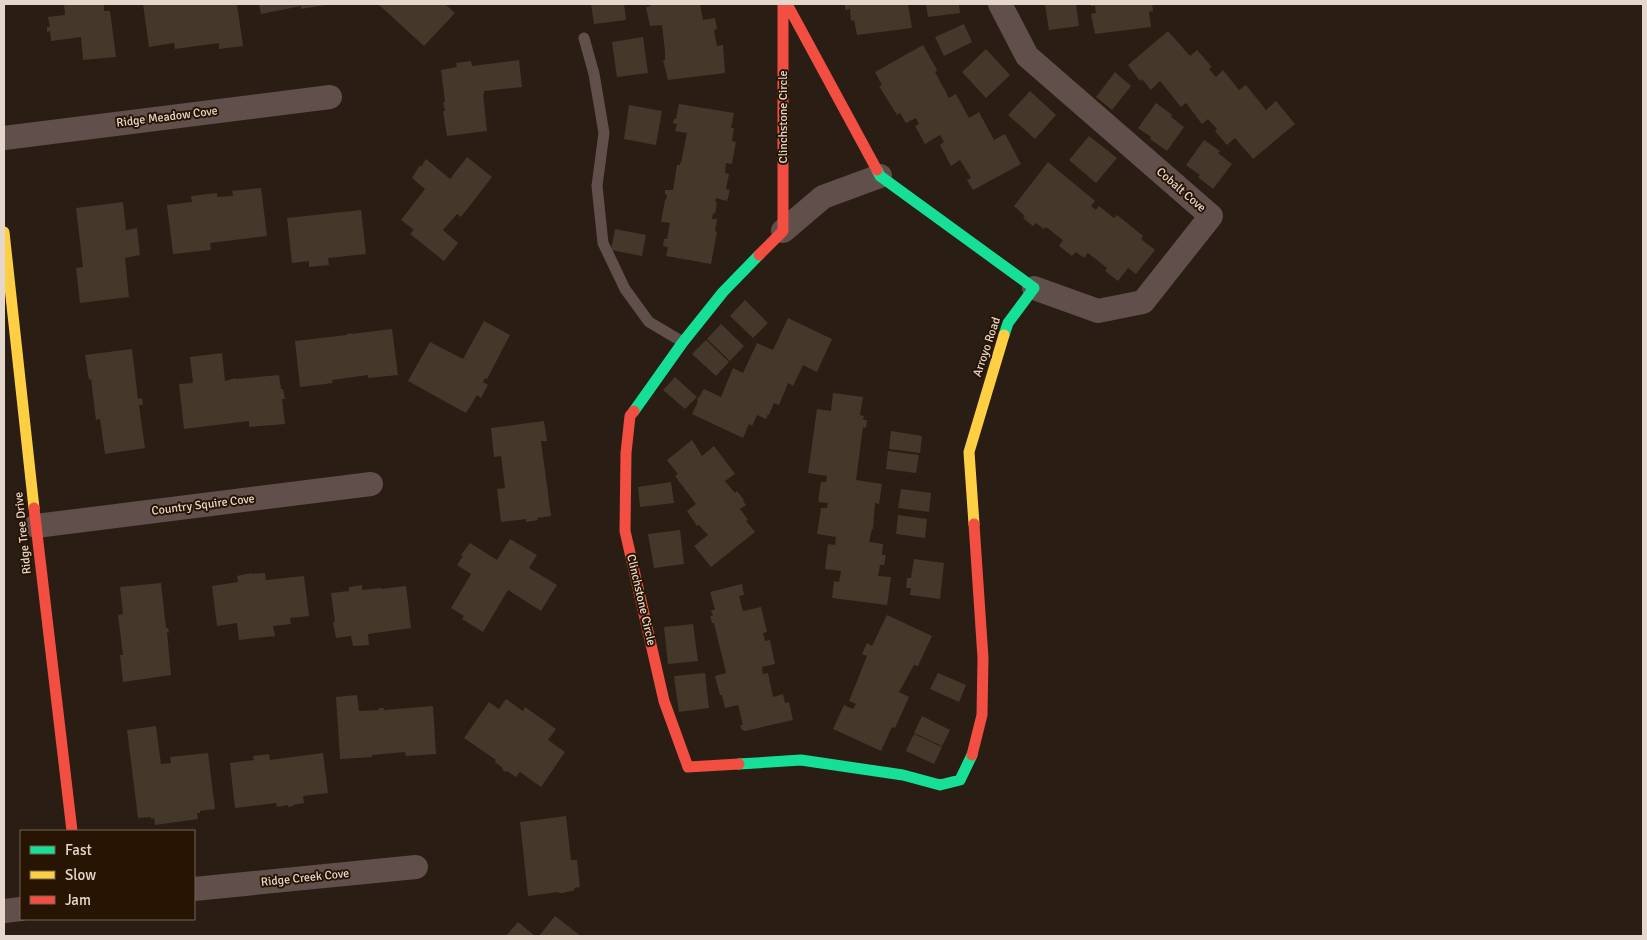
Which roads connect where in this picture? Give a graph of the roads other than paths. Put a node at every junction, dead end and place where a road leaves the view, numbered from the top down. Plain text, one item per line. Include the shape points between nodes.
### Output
1 (785, 4) edge
2 (1000, 4) edge
3 (584, 38) dead end
4 (330, 97) dead end
5 (4, 138) edge
6 (880, 176) junction
7 (783, 230) junction
8 (4, 232) edge
9 (1034, 288) junction
10 (683, 342) junction
11 (371, 484) dead end
12 (36, 526) junction
13 (940, 784) joint
14 (72, 830) edge
15 (416, 867) dead end
16 (195, 889) edge
17 (20, 908) edge
18 (4, 911) edge

1 - 6 street
1 - 7 street, Clinchstone Circle
2 - 9 street, Cobalt Cove via 1027,56 1211,216 1142,302 1098,311
3 - 10 lane via 604,133 597,186 603,242 625,288 649,322
4 - 5 street, Ridge Meadow Cove
6 - 7 street, Clinchstone Circle via 823,197
6 - 9 street
7 - 10 street, Clinchstone Circle via 723,292
8 - 12 street, Ridge Tree Drive
9 - 13 street, Arroyo Road via 1008,322 969,452 984,658 982,715 974,752 960,780
10 - 13 street, Clinchstone Circle via 630,416 625,531 664,700 688,767 801,760 903,775
11 - 12 street, Country Squire Cove
12 - 14 street, Ridge Tree Drive
15 - 16 street, Ridge Creek Cove
17 - 18 street

